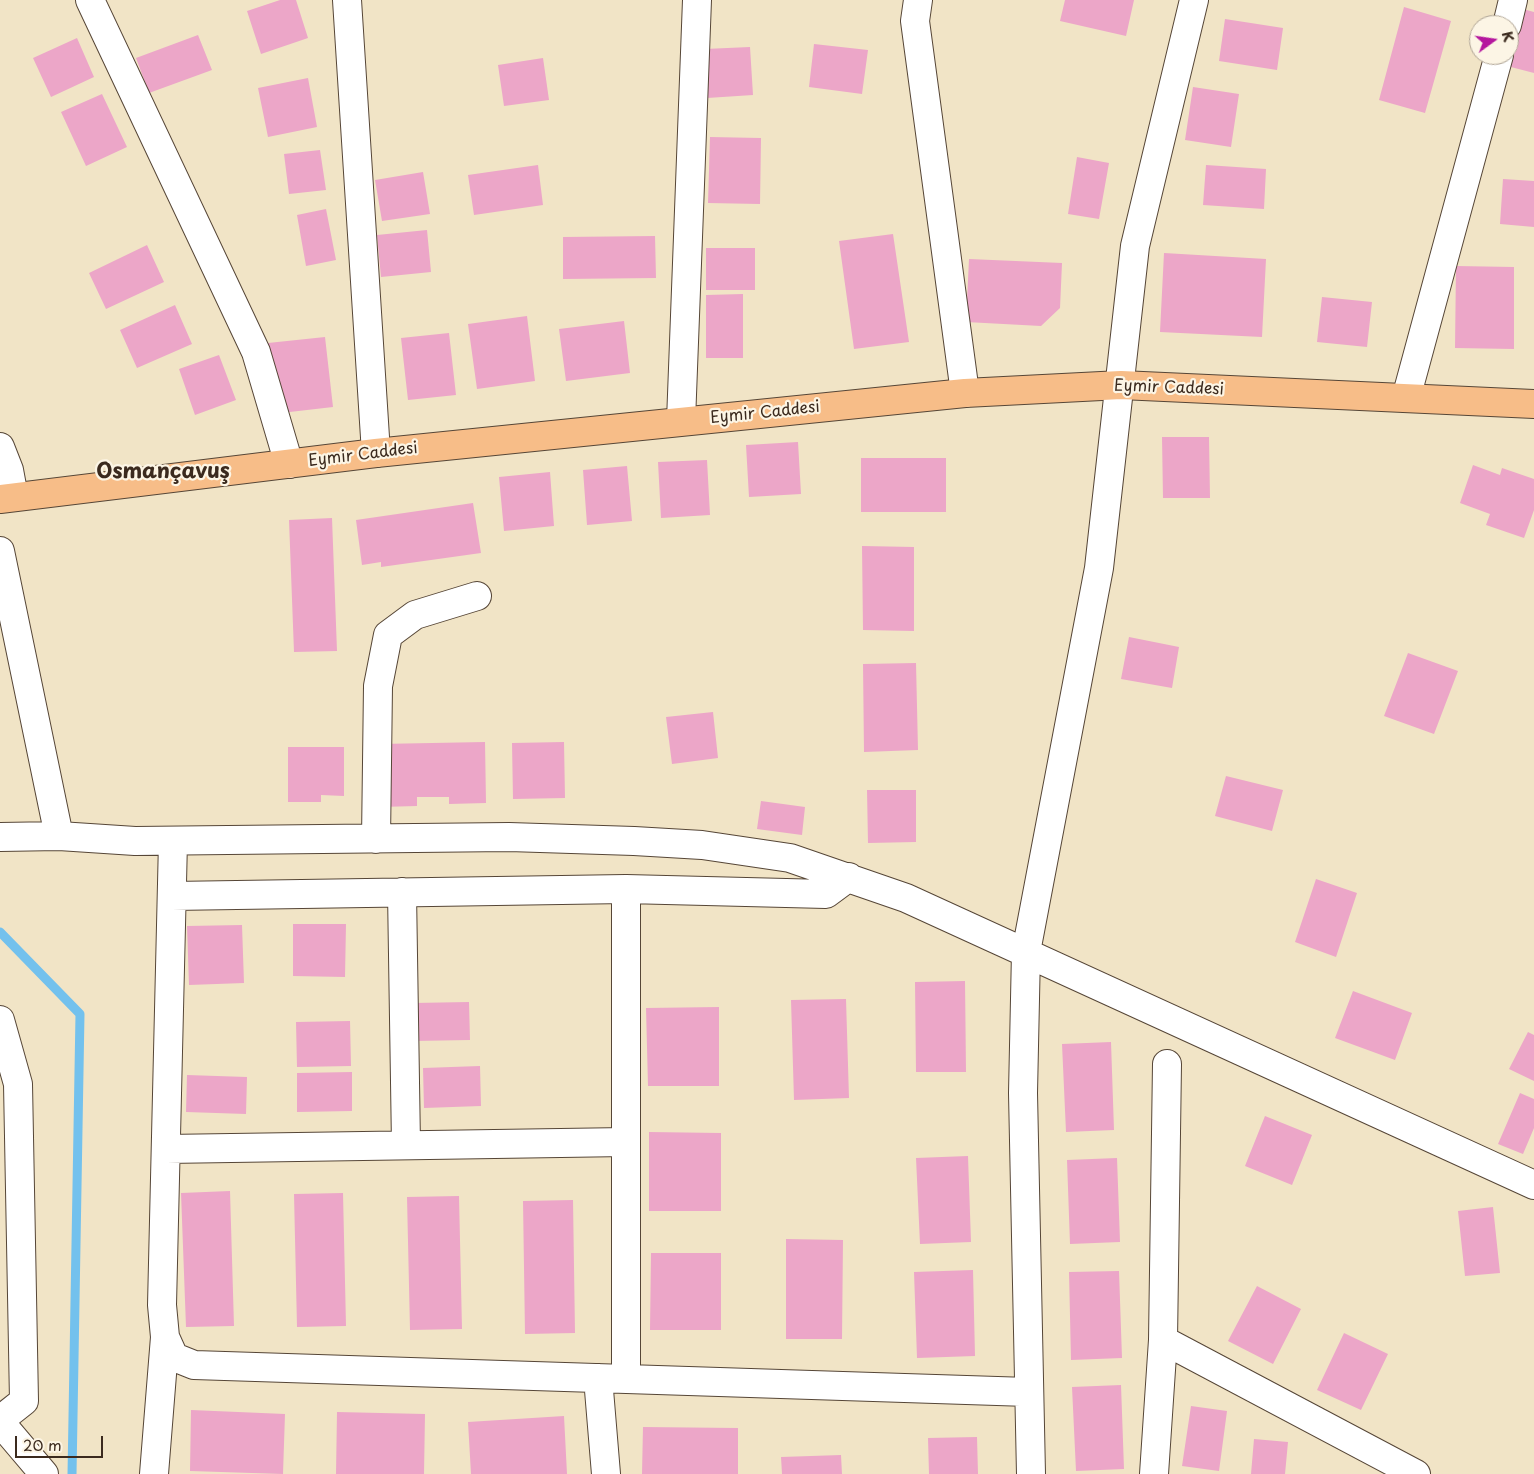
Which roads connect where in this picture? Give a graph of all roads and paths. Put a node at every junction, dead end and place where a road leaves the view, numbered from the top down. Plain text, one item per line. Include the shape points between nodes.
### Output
1 (90, 0) edge
2 (348, 0) edge
3 (697, 0) edge
4 (918, 0) edge
5 (1194, 0) edge
6 (1513, 0) edge
7 (1509, 15) edge
8 (1495, 65) edge
9 (1121, 385) junction
10 (965, 393) junction
11 (1406, 398) junction
12 (1534, 404) edge
13 (681, 422) junction
14 (0, 447) edge
15 (376, 453) junction
16 (289, 464) junction
17 (7, 498) edge
18 (0, 551) edge
19 (477, 596) dead end
20 (59, 836) junction
21 (0, 837) edge
22 (376, 839) junction
23 (173, 841) junction
24 (850, 877) junction
25 (626, 889) junction
26 (402, 892) junction
27 (172, 896) junction
28 (1026, 952) junction
29 (0, 1020) edge
30 (1168, 1064) dead end
31 (626, 1142) junction
32 (406, 1145) junction
33 (166, 1149) junction
34 (1534, 1185) edge
35 (165, 1337) junction
36 (1163, 1340) junction
37 (598, 1378) junction
38 (626, 1379) junction
39 (1028, 1392) junction
40 (0, 1421) edge
41 (44, 1474) edge
42 (154, 1474) edge
43 (606, 1474) edge
44 (1032, 1474) edge
45 (1154, 1474) edge
46 (1416, 1474) edge

1 - 16 street via 256,352
2 - 15 street
3 - 13 street
4 - 10 street via 915,21
5 - 9 street via 1135,246
6 - 7 street
8 - 11 street
9 - 10 main road, Eymir Caddesi
9 - 11 main road, Eymir Caddesi
9 - 28 street via 1099,568
10 - 13 main road, Eymir Caddesi
11 - 12 main road, Eymir Caddesi
13 - 15 main road, Eymir Caddesi
14 - 17 street via 9,470
15 - 16 main road, Eymir Caddesi
16 - 17 main road, Eymir Caddesi
18 - 20 street
19 - 22 street via 415,616 388,635 378,686
20 - 21 street
20 - 23 street
22 - 23 street
22 - 24 street via 634,840 702,845 790,858
23 - 27 street
24 - 25 street via 826,894
24 - 28 street via 906,898
25 - 26 street
25 - 31 street
26 - 27 street
26 - 32 street
27 - 33 street
28 - 34 street
28 - 39 street via 1022,1093
29 - 40 street via 18,1084 24,1401
30 - 36 street
31 - 32 street
31 - 38 street
32 - 33 street
33 - 35 street via 162,1305
35 - 37 street via 174,1356 194,1365
35 - 42 street
36 - 45 street
36 - 46 street
37 - 38 street
37 - 43 street
38 - 39 street
39 - 44 street
40 - 41 street

